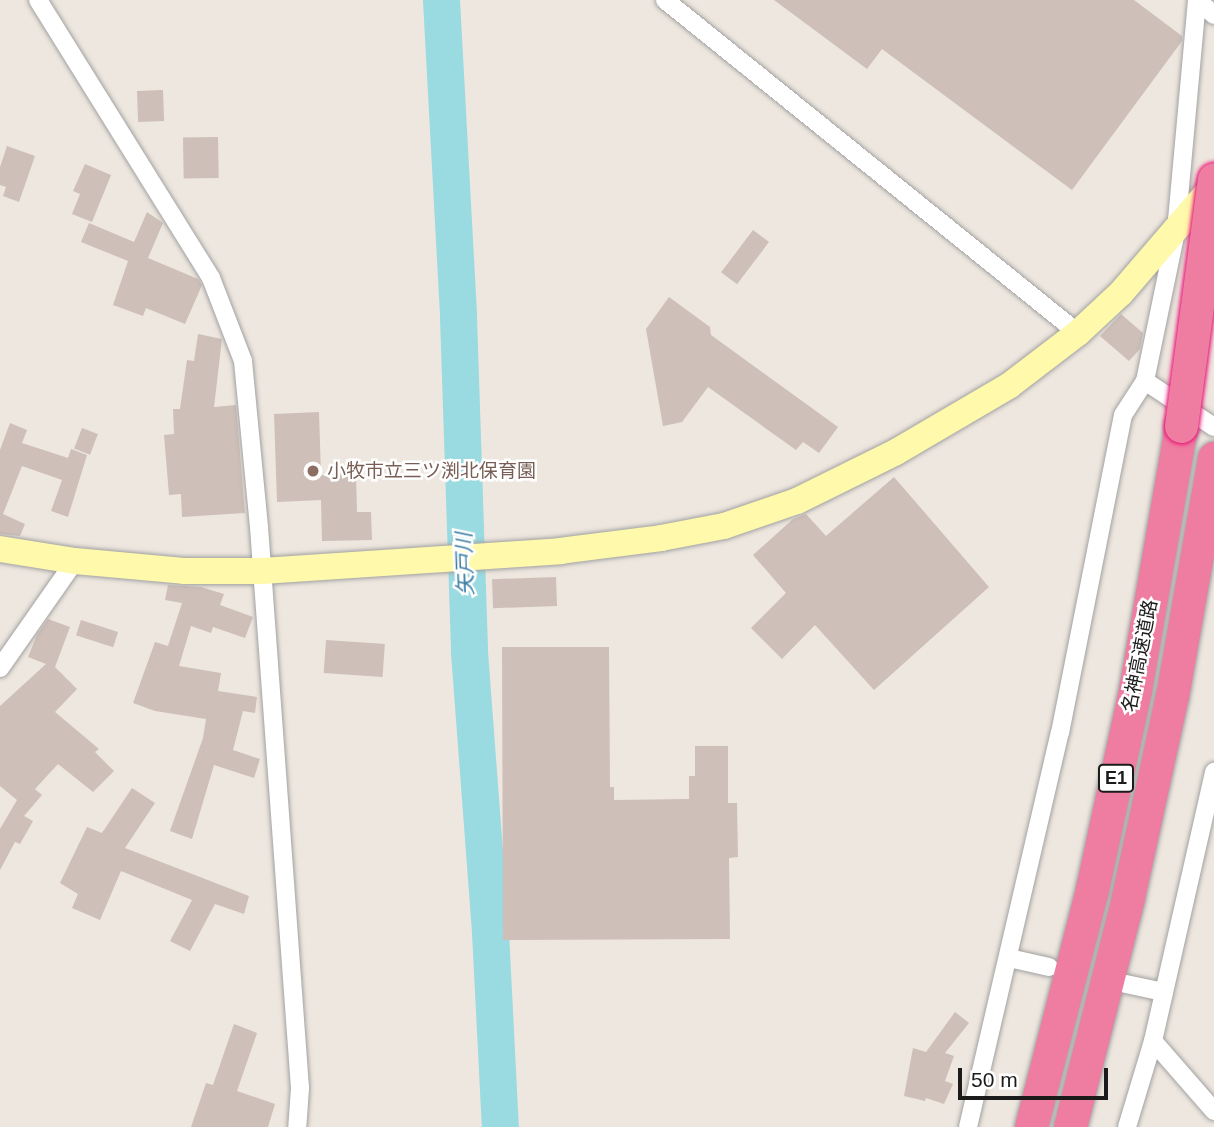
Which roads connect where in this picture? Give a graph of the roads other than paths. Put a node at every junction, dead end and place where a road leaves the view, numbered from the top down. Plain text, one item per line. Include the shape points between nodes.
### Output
1 (38, 0) edge
2 (665, 0) edge
3 (1197, 0) edge
4 (1214, 15) edge
5 (1214, 179) edge
6 (1214, 185) edge
7 (1176, 231) junction
8 (1078, 333) junction
9 (1145, 381) junction
10 (1214, 427) edge
11 (1214, 458) edge
12 (0, 549) edge
13 (75, 561) junction
14 (262, 571) junction
15 (0, 667) edge
16 (1214, 772) edge
17 (1009, 958) junction
18 (1049, 967) dead end
19 (1126, 984) dead end
20 (1164, 992) junction
21 (1153, 1041) junction
22 (1214, 1111) edge
23 (297, 1127) edge
24 (968, 1127) edge
25 (1031, 1127) edge
26 (1070, 1127) edge
27 (1127, 1127) edge

1 - 14 street via 211,278 243,361
2 - 8 street
3 - 4 street
3 - 7 street
5 - 25 highway, 名神高速道路 / E1, bridge via 1181,426 1129,716 1092,888
6 - 7 street
7 - 8 street
7 - 9 street
8 - 14 street via 1010,385 897,452 797,501 724,526 560,551
9 - 10 street
9 - 17 street via 1123,415 1060,733
11 - 26 highway, 名神高速道路 / E1 via 1166,723
12 - 13 street
13 - 14 street via 184,571
13 - 15 street
14 - 23 street via 300,1088
16 - 20 street
17 - 18 street
17 - 24 street
19 - 20 street
20 - 21 street
21 - 22 street
21 - 27 street

